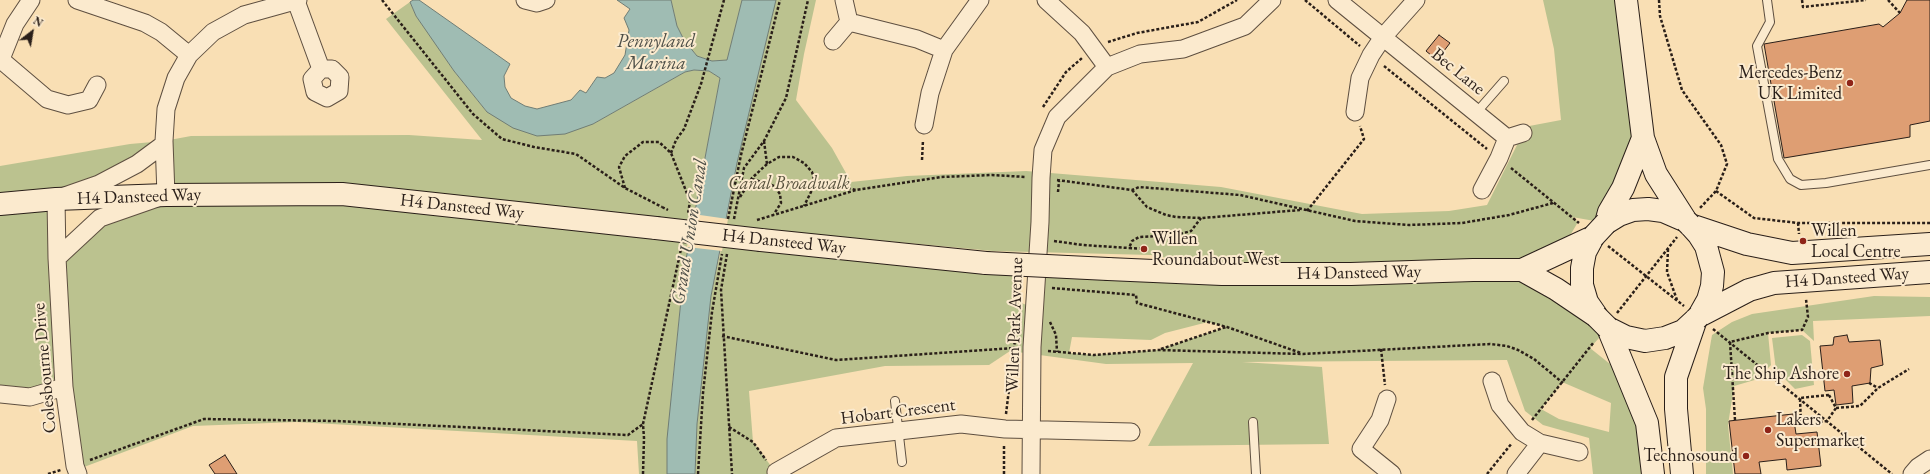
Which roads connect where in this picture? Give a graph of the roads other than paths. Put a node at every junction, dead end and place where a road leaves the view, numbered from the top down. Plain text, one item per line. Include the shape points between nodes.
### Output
1 (31, 0) edge
2 (77, 0) edge
3 (297, 0) edge
4 (525, 0) edge
5 (546, 0) edge
6 (844, 0) edge
7 (980, 0) edge
8 (1046, 0) edge
9 (1272, 0) edge
10 (1338, 0) edge
11 (1416, 0) edge
12 (1626, 0) edge
13 (1767, 0) edge
14 (849, 22) junction
15 (1383, 37) junction
16 (833, 41) dead end
17 (944, 50) junction
18 (189, 55) junction
19 (0, 59) edge
20 (1107, 67) junction
21 (321, 68) dead end
22 (1504, 81) dead end
23 (97, 85) dead end
24 (1355, 112) road end
25 (1476, 113) junction
26 (924, 126) road end
27 (1523, 133) dead end
28 (1507, 138) junction
29 (1643, 138) junction
30 (164, 144) junction
31 (1930, 165) edge
32 (1482, 190) dead end
33 (166, 195) junction
34 (56, 199) junction
35 (0, 204) edge
36 (1668, 206) junction
37 (1600, 230) junction
38 (1711, 240) junction
39 (1930, 244) edge
40 (57, 258) junction
41 (1522, 270) junction
42 (1930, 272) edge
43 (1699, 318) junction
44 (1609, 330) junction
45 (1492, 381) dead end
46 (64, 387) junction
47 (0, 394) edge
48 (1386, 399) road end
49 (895, 401) dead end
50 (1253, 422) dead end
51 (1032, 429) junction
52 (899, 431) junction
53 (1131, 432) dead end
54 (1540, 443) junction
55 (1579, 452) dead end
56 (1930, 459) edge
57 (902, 462) dead end
58 (76, 470) edge
59 (774, 470) edge
60 (1031, 474) edge
61 (1256, 474) edge
62 (1392, 474) edge
63 (1516, 474) edge
64 (1653, 474) edge
65 (1682, 474) edge
66 (1912, 474) edge

1 - 19 street via 15,24
2 - 18 street via 144,23 161,32
3 - 18 street via 244,15 213,32
3 - 21 street
4 - 5 street via 537,3
6 - 14 street
7 - 17 street
8 - 20 street via 1082,33
9 - 20 street via 1244,26 1183,50 1140,54
10 - 15 street, Bec Lane
11 - 15 street
12 - 29 street
13 - 31 lane via 1770,22 1758,46 1778,159 1790,179 1801,185 1826,183
14 - 16 street
14 - 17 street via 917,39
15 - 24 street via 1370,55 1360,78
15 - 25 street, Bec Lane
17 - 26 street via 930,93
18 - 30 street via 176,78 166,109
19 - 23 street via 47,99 68,105 89,100
20 - 51 street, Willen Park Avenue via 1057,118 1031,178 1040,222 1032,348
22 - 25 lane
25 - 28 street, Bec Lane
27 - 28 street
28 - 32 street
29 - 36 street
29 - 37 street via 1623,188
30 - 33 street
30 - 34 street via 138,164 99,184
33 - 34 street, H4 Dansteed Way
33 - 40 street via 100,218
33 - 41 street, H4 Dansteed Way, bridge via 342,194 656,228 759,230 986,263 1222,274
34 - 35 street, H4 Dansteed Way
34 - 40 street, Colesbourne Drive
36 - 37 street, H4 Dansteed Way via 1633,210 1619,215
36 - 38 street, H4 Dansteed Way
37 - 41 street, H4 Dansteed Way
37 - 44 street via 1585,252 1582,285 1587,302
38 - 39 street, H4 Dansteed Way via 1747,244 1792,254
38 - 43 street via 1712,286
40 - 46 street, Colesbourne Drive
41 - 44 street via 1556,289
42 - 43 street, H4 Dansteed Way via 1774,282 1749,290
43 - 44 street, H4 Dansteed Way via 1665,338 1645,341
43 - 65 street via 1676,377
44 - 64 street via 1647,423
45 - 54 street via 1500,405 1522,432
46 - 47 street via 30,397
46 - 58 street, Colesbourne Drive
48 - 62 street via 1380,420 1360,449
49 - 52 lane
50 - 61 lane
51 - 52 street, Hobart Crescent via 961,424
51 - 53 street, Hobart Crescent
51 - 60 street, Willen Park Avenue
52 - 57 lane
52 - 59 street, Hobart Crescent via 836,438
54 - 55 street
54 - 63 street
56 - 66 street

